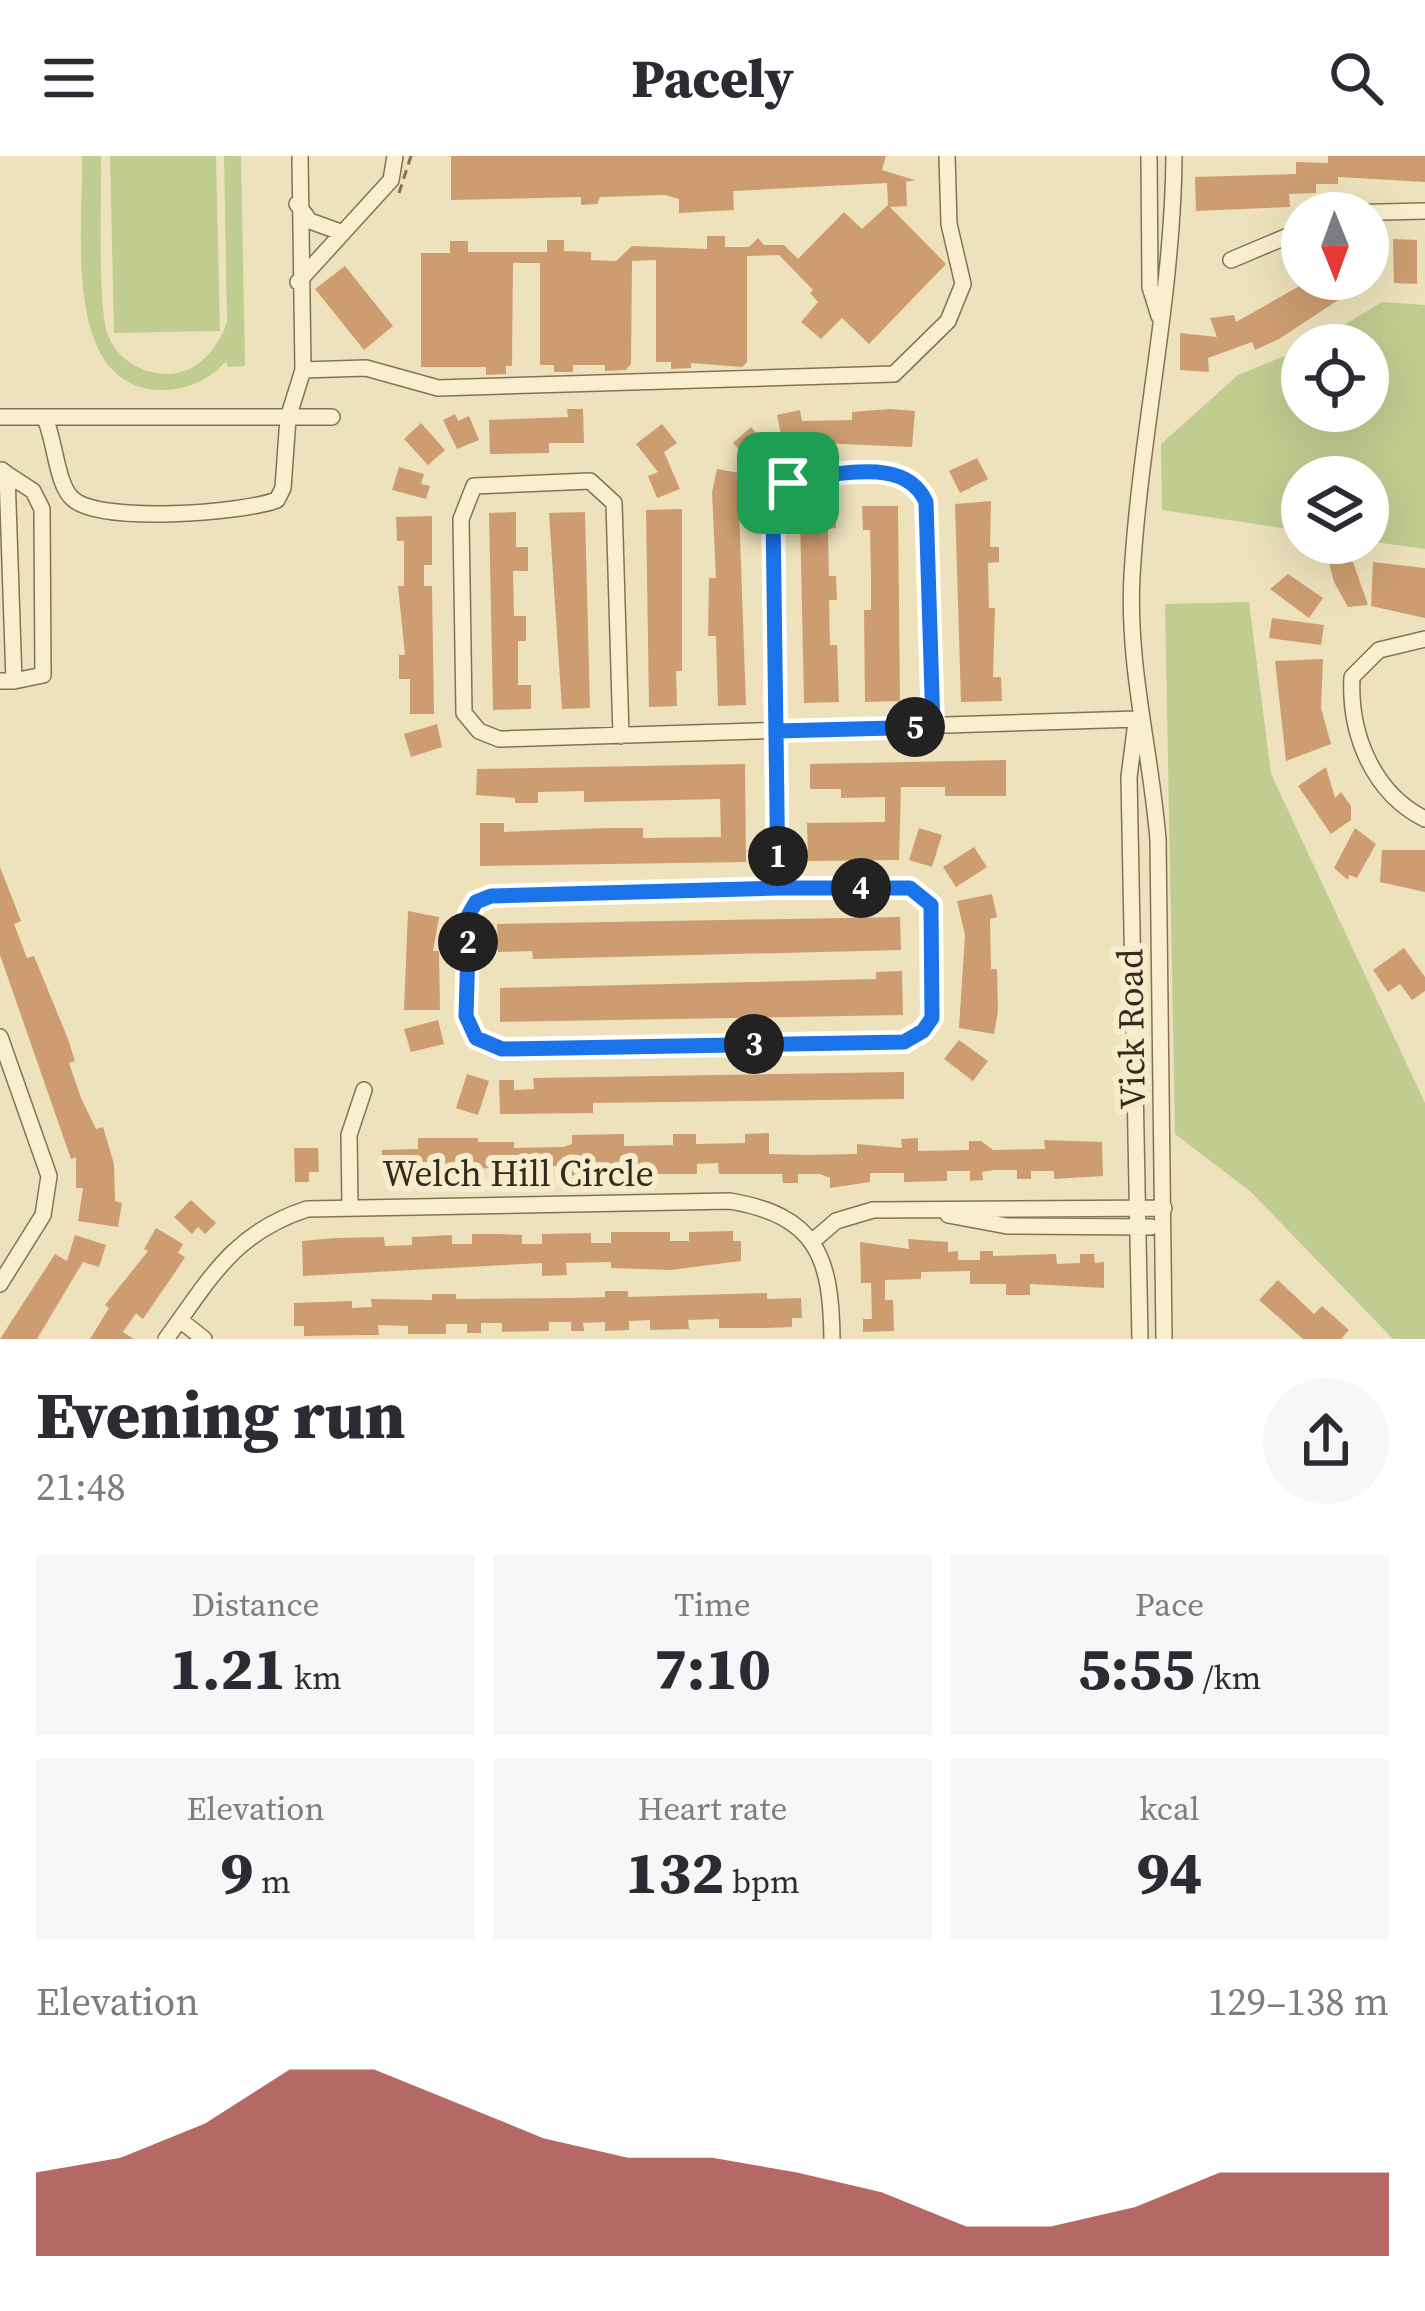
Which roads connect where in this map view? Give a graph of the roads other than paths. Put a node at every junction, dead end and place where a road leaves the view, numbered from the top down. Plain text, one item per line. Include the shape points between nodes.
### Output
1 (299, 156) edge
2 (395, 156) edge
3 (947, 156) edge
4 (1148, 156) edge
5 (1174, 156) edge
6 (297, 204) junction
7 (1425, 211) edge
8 (1389, 212) edge
9 (343, 233) junction
10 (1281, 239) edge
11 (1231, 260) dead end
12 (298, 283) junction
13 (1159, 320) junction
14 (303, 370) junction
15 (0, 417) edge
16 (332, 417) dead end
17 (288, 418) junction
18 (46, 421) junction
19 (4, 471) edge
20 (1425, 638) edge
21 (7, 681) edge
22 (1137, 719) junction
23 (933, 727) junction
24 (776, 731) junction
25 (621, 736) junction
26 (1425, 819) edge
27 (778, 888) junction
28 (0, 1037) edge
29 (7, 1078) edge
30 (364, 1090) dead end
31 (350, 1204) junction
32 (1141, 1208) junction
33 (1164, 1208) junction
34 (916, 1210) junction
35 (1141, 1227) junction
36 (1163, 1227) junction
37 (814, 1240) junction
38 (0, 1284) edge
39 (181, 1320) junction
40 (166, 1339) edge
41 (204, 1339) edge
42 (832, 1339) edge
43 (1140, 1339) edge
44 (1164, 1339) edge

1 - 6 street
2 - 9 street via 391,181
3 - 14 street via 949,224 963,284 948,321 894,374 438,388 366,368
4 - 13 street, Vick Road via 1150,286
5 - 13 street, Vick Road
6 - 9 street via 310,221
6 - 12 street
7 - 8 street
9 - 12 street
10 - 11 street
12 - 14 street
13 - 22 street, Vick Road via 1132,575
14 - 17 street
15 - 18 street
16 - 17 street
17 - 18 street
17 - 18 street via 277,500 128,514 73,500
19 - 21 street
19 - 21 street via 33,491 42,509 43,675
20 - 26 street via 1379,650 1352,677 1350,710 1380,781 1398,806
22 - 23 street
22 - 32 street, Vick Road via 1129,777
22 - 33 street, Vick Road via 1157,840
23 - 24 street
23 - 24 street via 926,502 917,482 899,472 802,477 778,492
24 - 25 street
24 - 27 street
25 - 25 street via 499,740 464,712 461,519 474,486 590,481 614,503
27 - 27 street via 910,888 923,895 931,905 932,1018 923,1031 904,1042 502,1049 476,1038 466,1016 476,902
28 - 29 street
29 - 38 street via 50,1176 43,1214
30 - 31 street via 349,1135
31 - 37 street, Welch Hill Circle via 730,1202 766,1207
31 - 39 street, Welch Hill Circle via 268,1222 237,1244
32 - 33 street
32 - 34 street
32 - 35 street, Vick Road
33 - 36 street, Vick Road
34 - 35 street via 1007,1226
34 - 37 street via 855,1215
35 - 36 street
35 - 43 street, Vick Road
36 - 44 street, Vick Road
37 - 42 street via 832,1289
39 - 40 street, Welch Hill Circle
39 - 41 street

